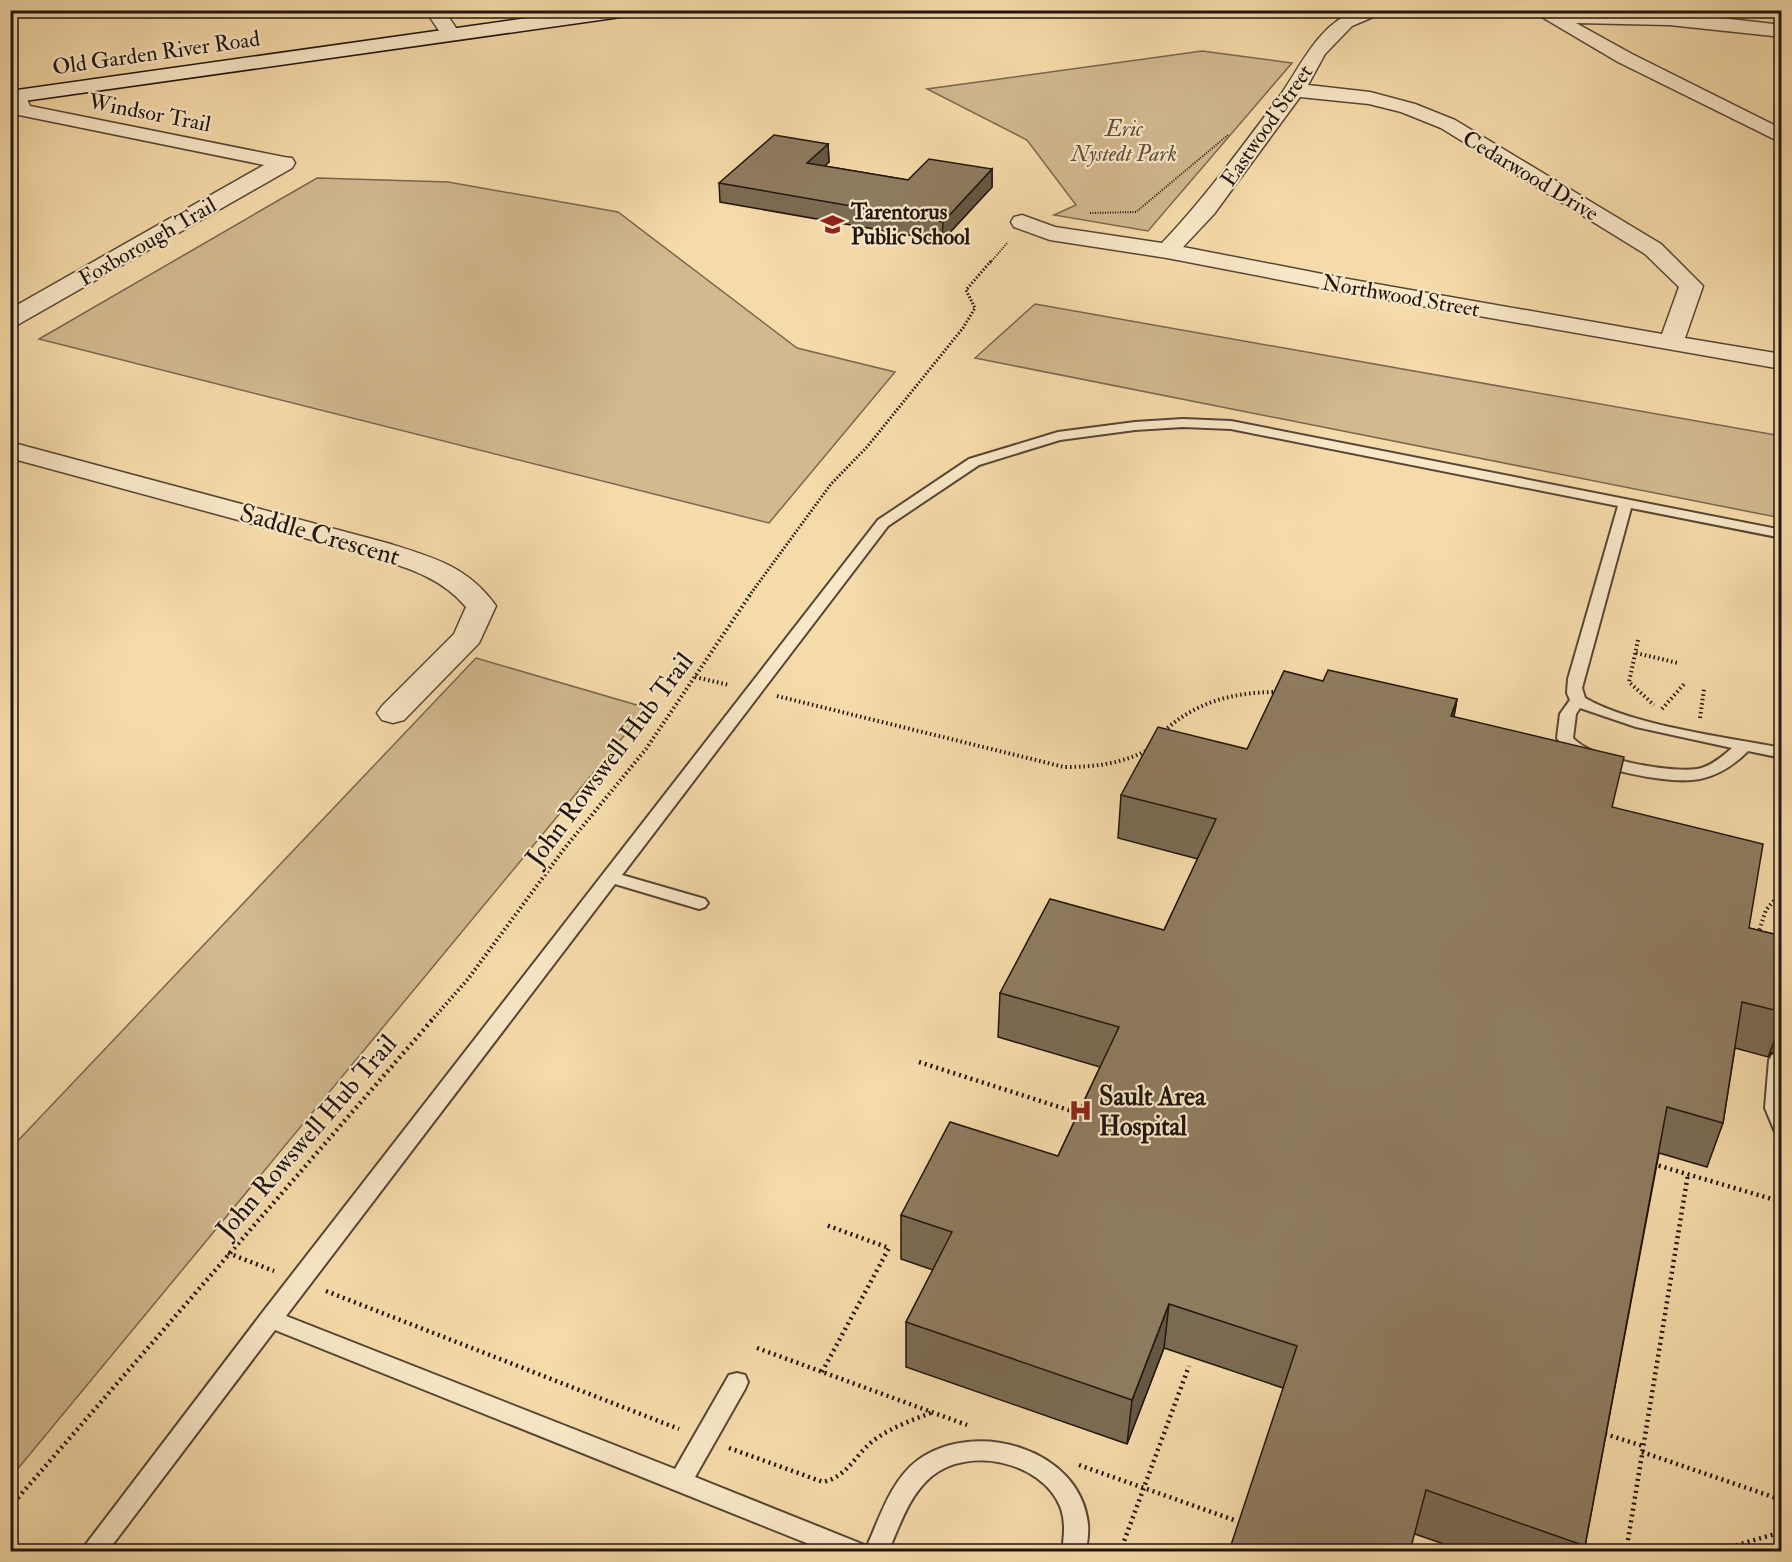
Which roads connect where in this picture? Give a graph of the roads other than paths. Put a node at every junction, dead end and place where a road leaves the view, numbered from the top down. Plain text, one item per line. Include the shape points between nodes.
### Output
1 (434, 10) edge
2 (628, 10) edge
3 (1374, 10) edge
4 (1548, 15) edge
5 (1716, 17) edge
6 (1782, 31) edge
7 (451, 34) junction
8 (1295, 90) junction
9 (14, 96) edge
10 (1782, 137) edge
11 (284, 163) joint
12 (1028, 224) road end
13 (1167, 251) junction
14 (10, 319) edge
15 (1672, 341) junction
16 (1782, 362) edge
17 (10, 450) edge
18 (1626, 503) junction
19 (1782, 534) edge
20 (1578, 700) junction
21 (393, 713) dead end
22 (1745, 745) junction
23 (1782, 753) edge
24 (610, 877) junction
25 (699, 903) dead end
26 (1779, 1060) dead end
27 (1782, 1127) edge
28 (270, 1319) junction
29 (737, 1382) dead end
30 (680, 1481) junction
31 (92, 1551) edge
32 (858, 1551) edge
33 (876, 1551) edge
34 (1074, 1551) edge

1 - 7 street
2 - 7 street, Old Garden River Road
3 - 8 street, Eastwood Street via 1345,22 1317,51
4 - 5 street
4 - 10 street
5 - 6 street
7 - 9 street, Old Garden River Road
8 - 13 street, Eastwood Street via 1206,209
8 - 15 street, Cedarwood Drive via 1370,98 1448,124 1653,249 1691,286
9 - 11 street, Windsor Trail via 21,110 37,114
11 - 14 street, Foxborough Trail
12 - 13 street, Northwood Street via 1050,233
13 - 15 street, Northwood Street
15 - 16 street, Northwood Street
17 - 21 street, Saddle Crescent via 377,549 423,564 462,584 481,606 468,637
18 - 19 lane
18 - 20 lane via 1580,666 1574,691
18 - 24 lane via 1231,425 1135,426 1058,436 974,462 883,523
20 - 22 lane via 1597,711
20 - 22 lane via 1568,714 1565,738 1574,748 1590,755 1678,776 1713,770 1729,762
22 - 23 lane
24 - 25 lane
24 - 28 lane
26 - 27 lane via 1775,1108
28 - 30 lane
28 - 31 lane
29 - 30 lane
30 - 32 lane
33 - 34 lane via 914,1478 935,1461 960,1451 988,1449 1016,1455 1041,1467 1061,1486 1074,1512

